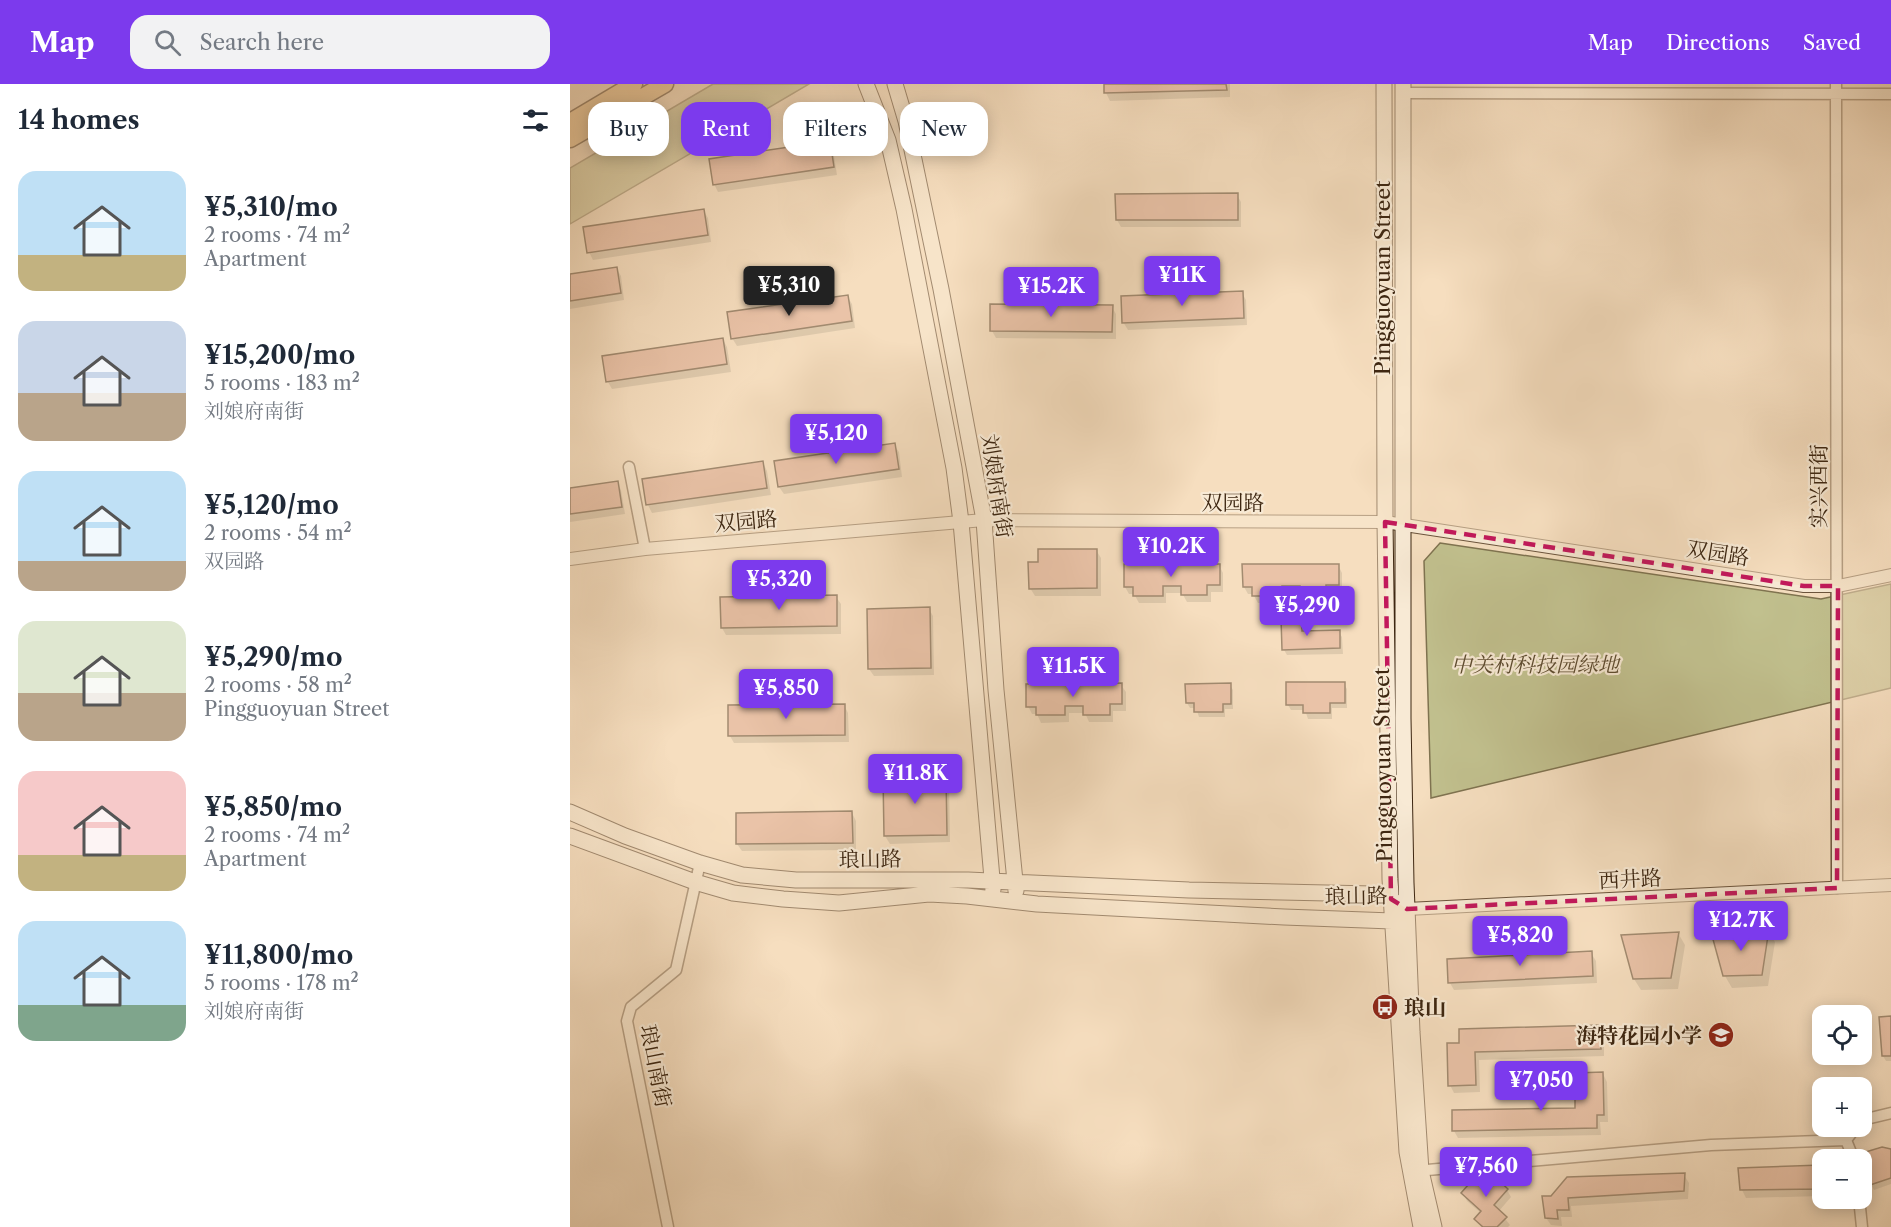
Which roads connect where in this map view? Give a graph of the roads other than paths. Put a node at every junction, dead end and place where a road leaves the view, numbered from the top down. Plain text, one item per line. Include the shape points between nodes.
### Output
1 (634, 84) edge
2 (665, 84) edge
3 (866, 84) edge
4 (895, 84) edge
5 (1384, 84) edge
6 (1403, 88) edge
7 (1836, 89) edge
8 (1891, 94) edge
9 (570, 122) edge
10 (570, 139) edge
11 (629, 467) dead end
12 (984, 520) junction
13 (961, 522) junction
14 (1385, 522) junction
15 (1402, 525) junction
16 (645, 549) junction
17 (570, 559) edge
18 (1891, 575) edge
19 (1838, 586) junction
20 (570, 812) edge
21 (570, 836) edge
22 (700, 863) junction
23 (695, 882) junction
24 (993, 882) junction
25 (1015, 884) junction
26 (1891, 885) edge
27 (1837, 888) junction
28 (994, 898) junction
29 (1391, 899) junction
30 (1016, 900) junction
31 (1407, 909) junction
32 (1392, 921) junction
33 (1891, 1113) edge
34 (1872, 1118) edge
35 (1848, 1137) edge
36 (1846, 1140) junction
37 (1850, 1149) edge
38 (1415, 1171) junction
39 (1860, 1209) edge
40 (668, 1227) edge
41 (1421, 1227) edge
42 (1434, 1227) edge
43 (1862, 1227) edge

1 - 9 main road
2 - 10 main road
3 - 13 main road, 刘娘府南街 via 888,140 904,209
4 - 12 main road, 刘娘府南街 via 939,278
5 - 14 main road, Pingguoyuan Street
6 - 7 street
6 - 15 main road, Pingguoyuan Street
7 - 8 street
7 - 19 street, 实兴西街
11 - 16 street
12 - 13 street, 双园路
12 - 14 street, 双园路
12 - 25 main road, 刘娘府南街
13 - 16 street, 双园路
13 - 24 main road, 刘娘府南街
14 - 15 street, 双园路
14 - 29 main road, Pingguoyuan Street
15 - 19 street, 双园路 via 1804,586
15 - 31 main road, Pingguoyuan Street
16 - 17 street, 双园路
18 - 19 street, 双园路
19 - 27 street, 实兴西街
20 - 22 main road, 琅山路
21 - 23 main road, 琅山路
22 - 23 street, 琅山南街
22 - 24 main road, 琅山路 via 741,875 796,880
23 - 28 main road, 琅山路 via 733,893 839,903 929,894
23 - 40 street, 琅山南街 via 675,970 631,1007 627,1021
24 - 25 main road, 琅山路
24 - 28 main road, 刘娘府南街
25 - 29 main road, 琅山路 via 1373,894
25 - 30 main road, 刘娘府南街
26 - 27 street, 西井路
27 - 31 street, 西井路
28 - 30 main road, 琅山路
29 - 31 main road, 琅山路
29 - 32 main road, Pingguoyuan Street
30 - 32 main road, 琅山路
31 - 32 main road, 琅山路
31 - 38 main road, Pingguoyuan Street
32 - 38 main road, Pingguoyuan Street via 1402,1087
33 - 34 street
35 - 36 street
36 - 37 street
36 - 38 street via 1711,1145
38 - 41 main road, Pingguoyuan Street
38 - 42 main road, Pingguoyuan Street
39 - 43 street

